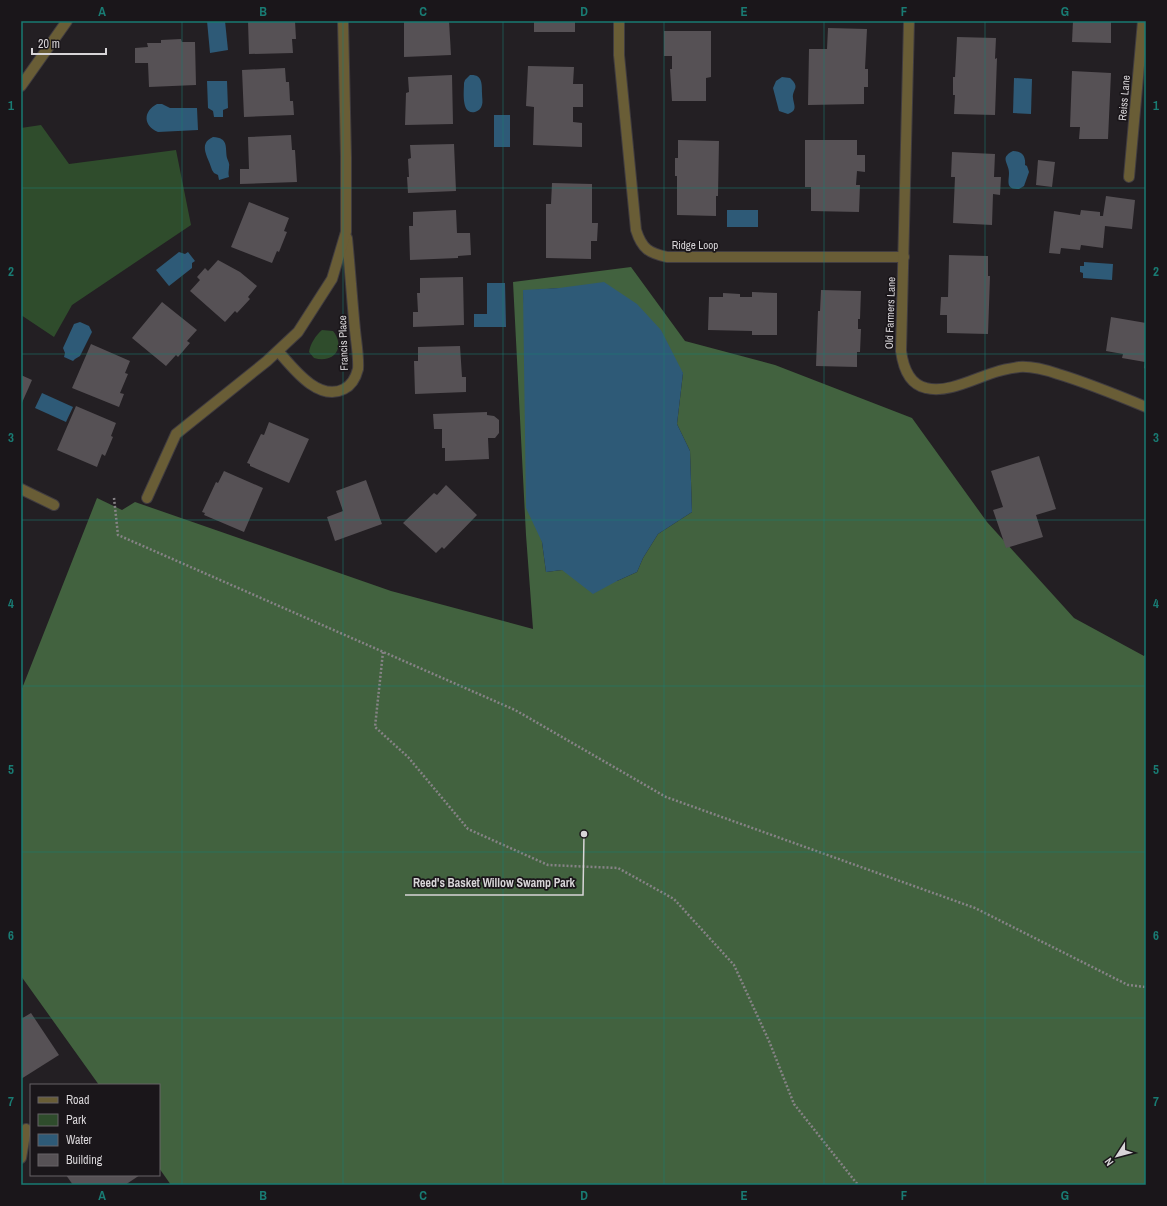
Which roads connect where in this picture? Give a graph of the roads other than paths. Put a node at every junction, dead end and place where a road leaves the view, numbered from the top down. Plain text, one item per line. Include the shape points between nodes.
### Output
1 (68, 21) edge
2 (342, 21) edge
3 (618, 21) edge
4 (909, 21) edge
5 (1143, 21) edge
6 (21, 86) edge
7 (1128, 177) dead end
8 (346, 232) junction
9 (904, 257) junction
10 (278, 352) junction
11 (1146, 407) edge
12 (21, 489) edge
13 (147, 498) dead end
14 (54, 505) dead end
15 (26, 1129) dead end
16 (21, 1158) edge

1 - 6 street
2 - 8 street, Francis Place
3 - 9 street, Ridge Loop via 636,230 645,248 667,257
4 - 9 street, Old Farmers Lane
5 - 7 street, Reiss Lane
8 - 10 street, Francis Place via 332,279 298,332
8 - 10 street, Francis Place via 357,348 358,369 354,381 339,392 327,392 302,378
9 - 11 street, Old Farmers Lane via 900,351 905,371 916,384 924,388 941,389 1021,367 1041,369 1081,381
10 - 13 street, Francis Place via 176,434
12 - 14 street
15 - 16 street

